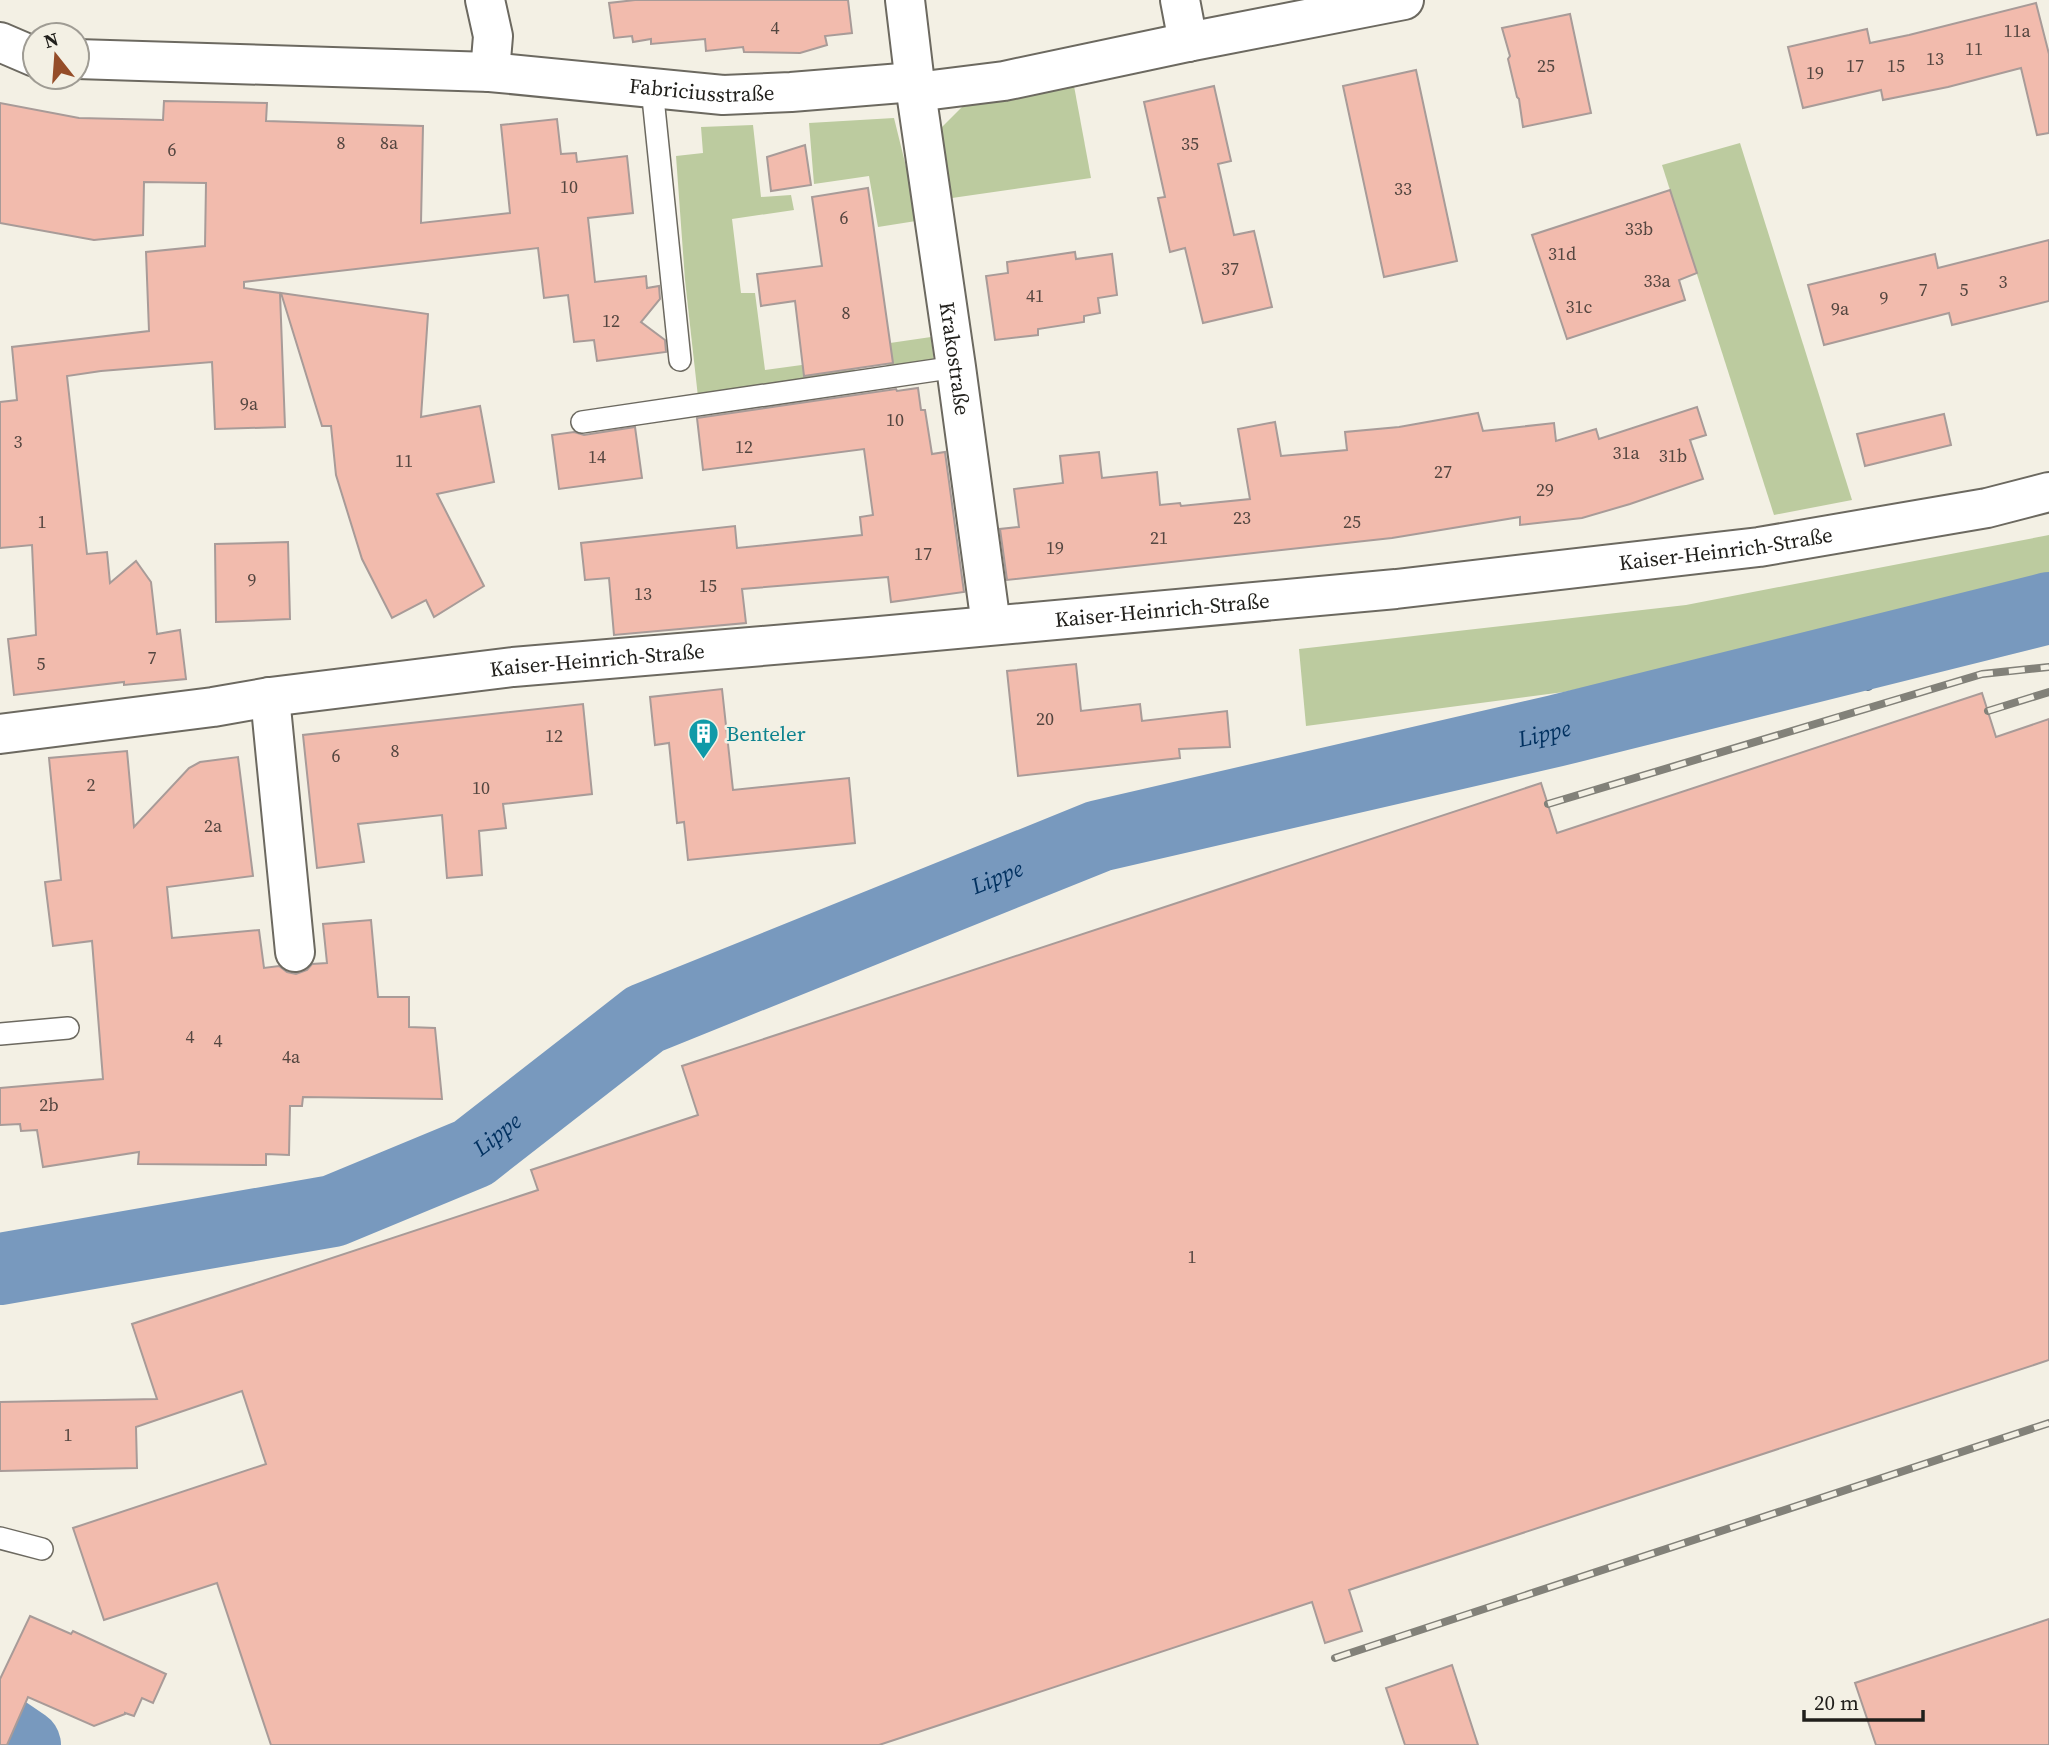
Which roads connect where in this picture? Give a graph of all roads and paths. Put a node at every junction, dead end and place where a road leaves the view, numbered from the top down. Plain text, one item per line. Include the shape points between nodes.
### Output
1 (485, 0) edge
2 (905, 0) edge
3 (1180, 0) edge
4 (1386, 2) edge
5 (1188, 42) junction
6 (0, 43) edge
7 (21, 51) edge
8 (91, 59) edge
9 (490, 72) junction
10 (915, 87) junction
11 (652, 88) junction
12 (680, 360) dead end
13 (956, 367) junction
14 (582, 422) dead end
15 (2049, 492) edge
16 (991, 625) junction
17 (270, 697) junction
18 (0, 734) edge
19 (295, 952) dead end
20 (68, 1028) dead end
21 (0, 1034) edge
22 (0, 1538) edge
23 (43, 1549) dead end

1 - 9 street via 493,36
2 - 10 street, Krakostraße
3 - 5 street
4 - 5 street
5 - 10 street via 1004,81
6 - 7 street
8 - 9 street, Fabriciusstraße
9 - 11 street, Fabriciusstraße
10 - 11 street, Fabriciusstraße via 723,95
10 - 13 street, Krakostraße
11 - 12 lane
13 - 14 lane
13 - 16 street, Krakostraße
15 - 16 street, Kaiser-Heinrich-Straße via 1987,508 1759,547 1396,589
16 - 17 street, Kaiser-Heinrich-Straße via 513,667
17 - 18 street, Kaiser-Heinrich-Straße
17 - 19 street
20 - 21 lane
22 - 23 lane

